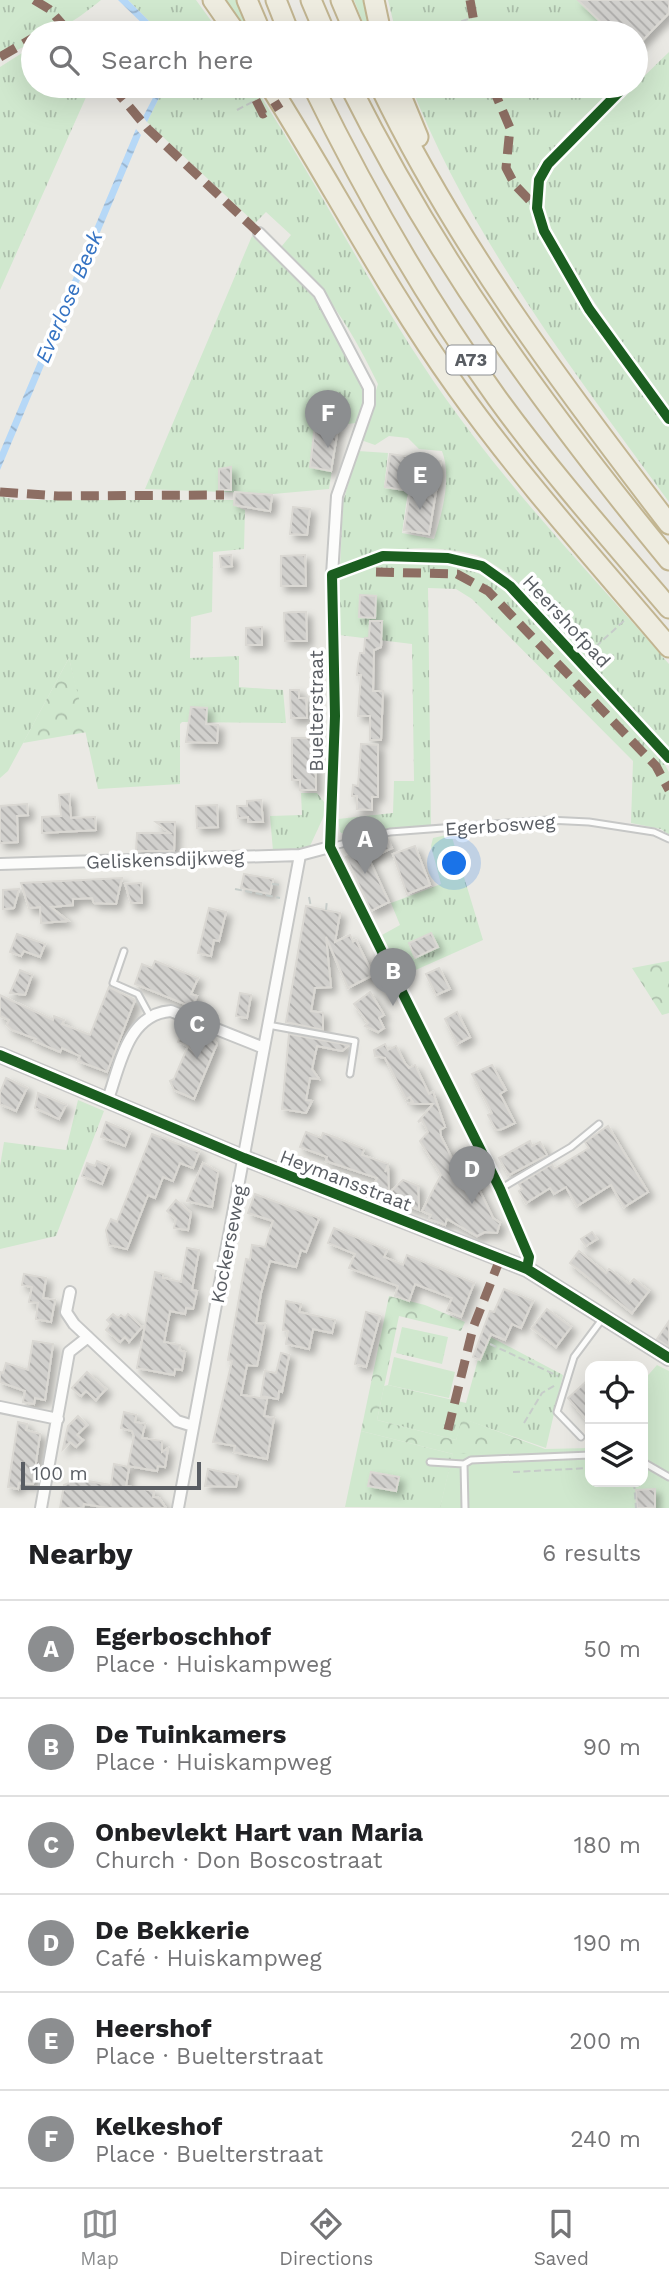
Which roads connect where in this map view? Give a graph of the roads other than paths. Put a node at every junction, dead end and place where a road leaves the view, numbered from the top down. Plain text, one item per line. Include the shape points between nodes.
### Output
1 (213, 0) edge
2 (247, 0) edge
3 (276, 0) edge
4 (311, 0) edge
5 (341, 0) edge
6 (374, 0) edge
7 (228, 21) edge
8 (256, 21) edge
9 (284, 21) edge
10 (320, 21) edge
11 (350, 21) edge
12 (378, 21) edge
13 (278, 98) edge
14 (290, 98) edge
15 (319, 98) edge
16 (356, 98) edge
17 (386, 98) edge
18 (402, 98) edge
19 (331, 183) junction
20 (259, 233) dead end
21 (476, 257) junction
22 (669, 524) edge
23 (669, 560) edge
24 (669, 608) edge
25 (669, 647) edge
26 (669, 839) edge
27 (330, 847) junction
28 (300, 855) junction
29 (0, 864) edge
30 (124, 951) dead end
31 (150, 1016) junction
32 (268, 1025) junction
33 (264, 1048) junction
34 (0, 1055) edge
35 (350, 1074) dead end
36 (107, 1102) junction
37 (599, 1124) dead end
38 (244, 1158) junction
39 (500, 1189) junction
40 (527, 1269) junction
41 (70, 1292) dead end
42 (603, 1318) junction
43 (88, 1337) junction
44 (669, 1357) edge
45 (0, 1407) edge
46 (58, 1419) junction
47 (193, 1426) junction
48 (581, 1437) dead end
49 (585, 1455) edge
50 (430, 1462) dead end
51 (464, 1464) junction
52 (648, 1465) edge
53 (669, 1477) edge
54 (41, 1508) edge
55 (178, 1508) edge
56 (465, 1508) edge

1 - 7 highway
2 - 8 highway
3 - 9 highway
4 - 10 highway
5 - 11 highway
6 - 12 highway
13 - 19 highway, A73
14 - 19 highway, A73
15 - 24 highway, A73 via 388,231 480,373
16 - 23 highway, A73 via 454,274 583,455
17 - 21 highway via 415,157
18 - 21 highway
19 - 25 highway, A73 via 387,283 457,388
20 - 27 street, Buelterstraat via 319,293 369,388 369,404 337,496
21 - 22 highway
26 - 27 lane, Egerbosweg via 654,832 548,820 390,832
27 - 28 street, Geliskensdijkweg
27 - 39 street
28 - 29 street, Geliskensdijkweg
28 - 32 street, Kockerseweg
30 - 31 lane via 113,983 138,994
31 - 33 street via 171,1011
31 - 36 street via 133,1034
32 - 33 street, Kockerseweg
32 - 35 lane via 355,1041
33 - 38 street, Kockerseweg
34 - 36 street, Heymansstraat
36 - 38 street, Heymansstraat
37 - 39 lane via 571,1147
38 - 40 street, Heymansstraat
38 - 47 street, Kockerseweg
39 - 40 street via 529,1257
40 - 42 street, Heymansstraat
41 - 43 street via 66,1312
42 - 44 street, Heymansstraat
42 - 48 lane via 574,1357 557,1412
43 - 46 street via 69,1352
43 - 47 street via 177,1421
45 - 46 street
46 - 54 street
47 - 55 street, Kockerseweg
49 - 51 lane
50 - 51 lane
51 - 56 lane
52 - 53 lane

